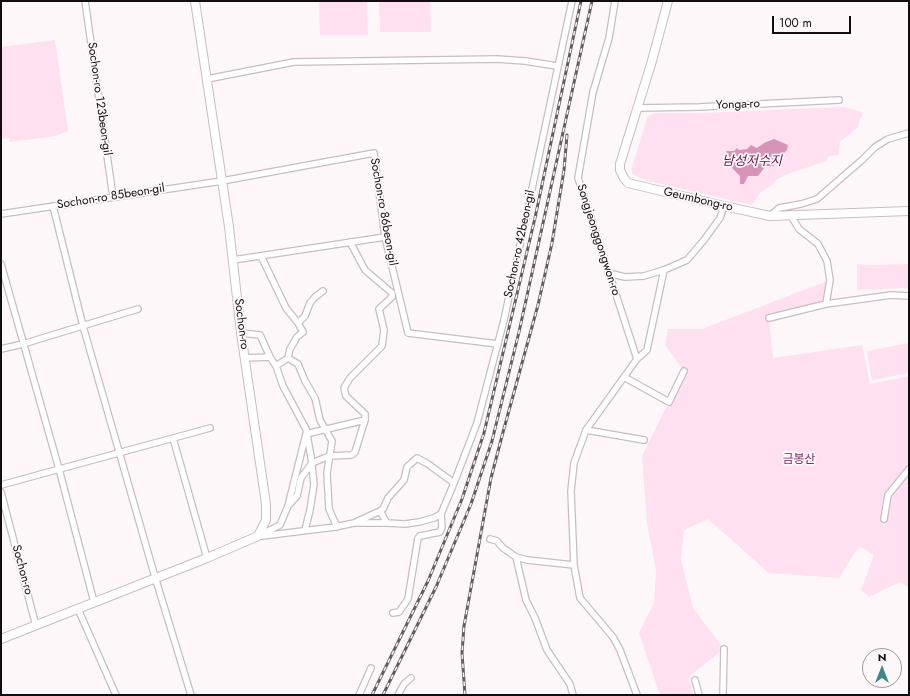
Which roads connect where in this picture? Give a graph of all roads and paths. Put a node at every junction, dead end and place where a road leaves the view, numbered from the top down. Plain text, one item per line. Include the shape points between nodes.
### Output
1 (85, 1) edge
2 (195, 1) edge
3 (572, 1) edge
4 (615, 1) edge
5 (668, 1) edge
6 (557, 66) junction
7 (207, 79) junction
8 (839, 100) dead end
9 (638, 108) junction
10 (909, 133) edge
11 (222, 181) junction
12 (113, 197) junction
13 (53, 206) junction
14 (724, 206) junction
15 (909, 211) edge
16 (1, 214) edge
17 (790, 214) junction
18 (770, 216) junction
19 (385, 236) junction
20 (350, 242) junction
21 (261, 256) junction
22 (233, 260) junction
23 (1, 264) edge
24 (664, 270) junction
25 (608, 273) junction
26 (323, 291) dead end
27 (909, 296) edge
28 (826, 304) junction
29 (138, 309) dead end
30 (769, 318) dead end
31 (298, 323) junction
32 (83, 326) junction
33 (241, 333) junction
34 (23, 344) junction
35 (498, 344) junction
36 (1, 349) edge
37 (270, 357) junction
38 (245, 358) junction
39 (288, 358) junction
40 (637, 359) junction
41 (276, 366) junction
42 (684, 371) dead end
43 (624, 377) junction
44 (365, 420) junction
45 (210, 428) dead end
46 (326, 429) junction
47 (586, 430) junction
48 (306, 434) junction
49 (173, 438) junction
50 (644, 440) dead end
51 (120, 453) junction
52 (329, 456) junction
53 (312, 463) junction
54 (60, 469) junction
55 (909, 469) edge
56 (454, 483) junction
57 (1, 484) edge
58 (1, 492) edge
59 (288, 506) junction
60 (380, 511) junction
61 (441, 514) junction
62 (884, 519) dead end
63 (388, 522) junction
64 (354, 523) junction
65 (337, 527) junction
66 (305, 530) junction
67 (258, 536) junction
68 (490, 539) dead end
69 (516, 557) junction
70 (207, 558) junction
71 (574, 565) junction
72 (155, 577) junction
73 (94, 602) junction
74 (78, 609) junction
75 (393, 613) dead end
76 (36, 626) junction
77 (1, 638) edge
78 (724, 649) dead end
79 (371, 668) dead end
80 (411, 678) dead end
81 (695, 680) dead end
82 (116, 695) edge
83 (191, 695) edge
84 (359, 695) edge
85 (398, 695) edge
86 (573, 695) edge
87 (637, 695) edge
88 (699, 695) edge
89 (723, 695) edge

1 - 12 street, Sochon-ro 123beon-gil
2 - 7 street, Sochon-ro
3 - 6 street, Sochon-ro 42beon-gil
4 - 25 street, Songjeonggongwon-ro via 609,38 593,92 578,178
5 - 9 street
6 - 7 street via 497,59 294,62
6 - 35 street, Sochon-ro 42beon-gil
7 - 11 street, Sochon-ro
8 - 9 street, Yonga-ro
9 - 14 street, Geumbong-ro via 620,164 620,170 628,183
10 - 18 street via 888,139 875,147 817,199 779,208
11 - 12 street, Sochon-ro 85beon-gil
11 - 19 street, Sochon-ro 86beon-gil via 374,153
11 - 22 street, Sochon-ro
12 - 13 street, Sochon-ro 85beon-gil
13 - 16 street, Sochon-ro 85beon-gil
13 - 32 street
14 - 18 street, Geumbong-ro
14 - 24 street via 720,218 687,260
15 - 17 street, Geumbong-ro
17 - 18 street, Geumbong-ro
17 - 28 street via 799,229 818,244 827,261 830,280
19 - 20 street
19 - 35 street, Sochon-ro 86beon-gil via 408,333
20 - 21 street
20 - 44 street via 365,270 392,293 392,297 379,309 384,330 382,346 350,378 344,388 346,396 365,414
21 - 22 street
21 - 31 street via 286,308
22 - 33 street, Sochon-ro
23 - 34 street
24 - 25 street via 644,276 625,277
24 - 40 street via 647,350
25 - 40 street, Songjeonggongwon-ro
26 - 31 street via 310,303 305,316
27 - 28 street via 891,295
28 - 30 street
29 - 32 street
31 - 39 street via 303,332 290,349
32 - 34 street
32 - 51 street
33 - 37 street via 260,334
33 - 38 street, Sochon-ro
34 - 36 street
34 - 54 street
35 - 56 street, Sochon-ro 42beon-gil via 477,423
37 - 38 street
37 - 41 street
38 - 67 street, Sochon-ro via 266,504 266,520
39 - 41 street
39 - 46 street via 298,364 315,398 320,420
40 - 43 street
41 - 48 street via 283,386 306,429
42 - 43 street via 669,402
43 - 47 street
44 - 46 street
44 - 52 street via 352,455
45 - 49 street
46 - 48 street
46 - 52 street via 332,441
47 - 50 street
47 - 71 street via 574,462 572,479
48 - 53 street
48 - 59 street
49 - 51 street
49 - 70 street
51 - 54 street
51 - 72 street
52 - 53 street
52 - 65 street via 329,509
53 - 59 street via 301,478 297,496
53 - 66 street via 314,484
54 - 57 street
54 - 73 street
55 - 62 street via 888,495
56 - 60 street via 417,458 407,467 404,480
56 - 61 street, Sochon-ro 42beon-gil
58 - 76 street, Sochon-ro
59 - 67 street via 280,525
60 - 63 street
60 - 64 street
61 - 63 street via 419,522
61 - 75 street, Sochon-ro 42beon-gil via 440,532 418,538 408,599 400,612
63 - 64 street
64 - 65 street
65 - 66 street
66 - 67 street
67 - 70 street
68 - 69 street via 497,541
69 - 71 street
69 - 86 street via 526,600 547,650 570,684
70 - 72 street
71 - 87 street via 580,598 613,637
72 - 73 street
72 - 83 street
73 - 74 street
74 - 76 street
74 - 82 street
76 - 77 street
78 - 89 street
79 - 84 street
80 - 85 street
81 - 88 street

